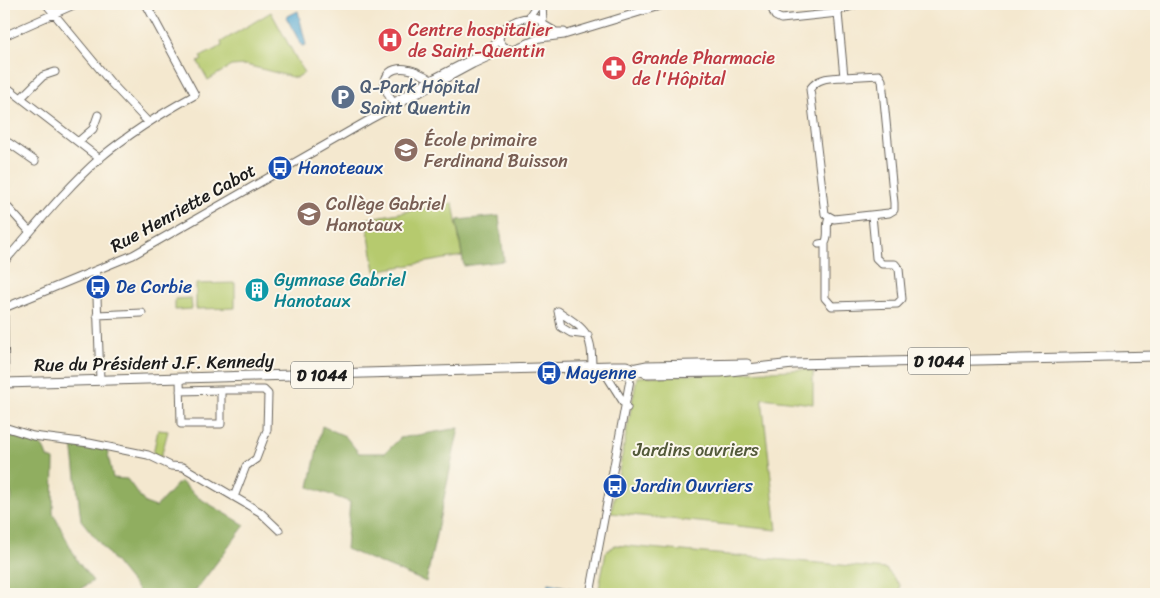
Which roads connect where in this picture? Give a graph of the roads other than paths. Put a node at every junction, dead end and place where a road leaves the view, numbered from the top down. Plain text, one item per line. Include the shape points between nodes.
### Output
1 (46, 4) edge
2 (76, 4) edge
3 (146, 4) edge
4 (538, 4) edge
5 (542, 4) edge
6 (666, 4) edge
7 (770, 4) edge
8 (857, 4) edge
9 (838, 13) junction
10 (54, 14) junction
11 (530, 16) junction
12 (543, 24) junction
13 (569, 33) junction
14 (4, 36) edge
15 (540, 38) junction
16 (498, 40) junction
17 (506, 49) junction
18 (55, 72) dead end
19 (844, 77) junction
20 (430, 80) junction
21 (4, 85) edge
22 (22, 98) junction
23 (407, 100) junction
24 (394, 103) junction
25 (98, 116) dead end
26 (369, 120) junction
27 (148, 122) junction
28 (79, 141) junction
29 (5, 144) edge
30 (100, 159) junction
31 (35, 162) dead end
32 (4, 203) edge
33 (872, 215) junction
34 (829, 218) junction
35 (30, 232) junction
36 (4, 262) edge
37 (96, 270) junction
38 (4, 308) edge
39 (142, 313) dead end
40 (4, 315) edge
41 (97, 315) junction
42 (588, 335) dead end
43 (1156, 356) edge
44 (632, 369) junction
45 (592, 370) junction
46 (605, 373) junction
47 (180, 378) junction
48 (100, 380) junction
49 (4, 383) edge
50 (221, 390) junction
51 (180, 391) junction
52 (627, 408) junction
53 (4, 428) edge
54 (234, 497) junction
55 (279, 530) dead end
56 (590, 594) edge

1 - 10 street
2 - 10 street
3 - 27 street via 195,94
4 - 11 street
5 - 12 street
6 - 13 street
7 - 9 street via 775,16 781,19
8 - 9 street
9 - 19 street
10 - 14 street
10 - 27 street
11 - 12 street
11 - 16 street, Rue Henriette Cabot via 504,27
12 - 13 street via 556,32
12 - 15 street via 544,33
13 - 15 street
15 - 17 street, Rue Henriette Cabot
16 - 17 street
16 - 20 street, Rue Henriette Cabot via 489,50
17 - 23 street, Rue Henriette Cabot
18 - 22 street via 43,76
19 - 33 street via 874,73 882,80 894,210
19 - 34 street via 820,80 810,89 825,214
20 - 23 street via 431,83
20 - 24 street, Rue Henriette Cabot
20 - 24 street via 405,67 396,68 388,74 385,85
21 - 22 street
22 - 28 street
23 - 26 street, Rue Henriette Cabot
24 - 26 street, Rue Henriette Cabot
25 - 28 street via 93,129
26 - 37 street, Rue Henriette Cabot via 149,246
27 - 30 street
28 - 30 street
29 - 31 street
30 - 35 street
32 - 35 street
33 - 34 street
33 - 34 street via 876,258 882,264 895,264 899,269 902,299 898,304 832,306 827,302 822,244 828,239 826,224
35 - 36 street
37 - 38 street, Rue Henriette Cabot
37 - 41 street
39 - 41 street
40 - 49 street
41 - 48 street
42 - 45 street
43 - 44 main road, Rue du Président J.F. Kennedy / D 1044 via 786,365 721,372 647,373
44 - 45 main road, Rue du Président J.F. Kennedy / D 1044 via 626,366
44 - 46 main road, Rue du Président J.F. Kennedy / D 1044 via 628,373
44 - 52 street
45 - 46 main road, Rue du Président J.F. Kennedy / D 1044
45 - 47 main road, Rue du Président J.F. Kennedy / D 1044
46 - 52 street
47 - 48 main road, Rue du Président J.F. Kennedy / D 1044
47 - 51 street
48 - 49 main road, Rue du Président J.F. Kennedy / D 1044
50 - 51 street
50 - 51 street via 221,424 191,426 181,424
50 - 54 street via 264,390 268,394 267,430 256,460 246,466
52 - 56 street
53 - 54 street via 33,436 80,441 148,455 171,466 183,467
54 - 55 street via 272,521

